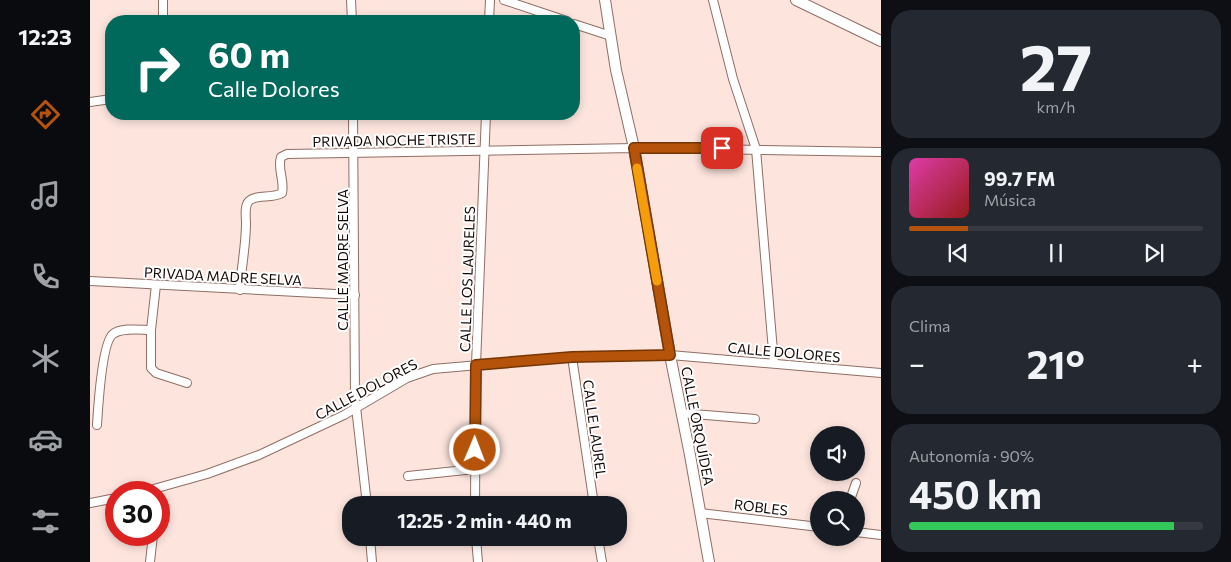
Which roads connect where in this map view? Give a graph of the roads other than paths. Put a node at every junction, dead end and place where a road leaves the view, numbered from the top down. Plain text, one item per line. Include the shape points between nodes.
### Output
1 (163, 0) edge
2 (351, 0) edge
3 (490, 0) edge
4 (504, 0) edge
5 (605, 0) edge
6 (713, 0) edge
7 (796, 0) edge
8 (163, 15) edge
9 (352, 15) edge
10 (489, 15) edge
11 (549, 15) edge
12 (580, 26) edge
13 (611, 36) junction
14 (881, 41) edge
15 (105, 100) edge
16 (90, 102) edge
17 (352, 120) edge
18 (486, 120) edge
19 (634, 148) junction
20 (756, 149) junction
21 (484, 151) junction
22 (881, 152) edge
23 (353, 154) junction
24 (90, 282) edge
25 (156, 285) junction
26 (240, 290) junction
27 (355, 295) junction
28 (151, 330) junction
29 (670, 355) junction
30 (572, 357) junction
31 (774, 363) junction
32 (476, 365) junction
33 (881, 373) edge
34 (187, 383) dead end
35 (357, 407) junction
36 (682, 413) junction
37 (756, 419) dead end
38 (97, 425) dead end
39 (475, 469) junction
40 (408, 476) dead end
41 (856, 483) dead end
42 (170, 487) edge
43 (853, 491) edge
44 (366, 496) edge
45 (475, 496) edge
46 (593, 496) edge
47 (105, 500) edge
48 (90, 503) edge
49 (700, 513) junction
50 (810, 526) edge
51 (865, 533) edge
52 (881, 535) edge
53 (152, 546) edge
54 (371, 546) edge
55 (477, 546) edge
56 (599, 546) edge
57 (150, 562) edge
58 (372, 562) edge
59 (478, 562) edge
60 (602, 562) edge
61 (709, 562) edge

1 - 8 street
2 - 9 street
3 - 10 street
4 - 11 street
5 - 13 street, CALLE ORQUÍDEA
6 - 20 street via 733,79
7 - 14 street
12 - 13 street
13 - 19 street, CALLE ORQUÍDEA
15 - 16 street
17 - 23 street, CALLE MADRE SELVA
18 - 21 street, CALLE LOS LAURELES
19 - 20 street, PRIVADA NOCHE TRISTE
19 - 21 street, PRIVADA NOCHE TRISTE
19 - 29 street, CALLE ORQUÍDEA
20 - 22 street, PRIVADA NOCHE TRISTE
20 - 31 street
21 - 23 street, PRIVADA NOCHE TRISTE
21 - 32 street, CALLE LOS LAURELES
23 - 26 street, PRIVADA NOCHE TRISTE via 305,153 280,157 282,193 253,198 246,205
23 - 27 street, CALLE MADRE SELVA
24 - 25 street, PRIVADA MADRE SELVA
25 - 26 street, PRIVADA MADRE SELVA
25 - 28 street
26 - 27 street, PRIVADA MADRE SELVA
27 - 35 street, CALLE MADRE SELVA
28 - 34 street via 150,364 153,371
28 - 38 street via 120,331 109,339
29 - 30 street, CALLE DOLORES
29 - 31 street, CALLE DOLORES
29 - 36 street, CALLE ORQUÍDEA
30 - 32 street, CALLE DOLORES
30 - 46 street, CALLE LAUREL
31 - 33 street, CALLE DOLORES
32 - 35 street, CALLE DOLORES via 420,372
32 - 39 street, CALLE LOS LAURELES
35 - 42 street, CALLE DOLORES via 259,455
35 - 44 street
36 - 37 street
36 - 49 street, CALLE ORQUÍDEA
39 - 40 street
39 - 45 street, CALLE LOS LAURELES
41 - 43 street
47 - 48 street
49 - 50 street, ROBLES
49 - 61 street, CALLE ORQUÍDEA
51 - 52 street
53 - 57 street
54 - 58 street
55 - 59 street
56 - 60 street

